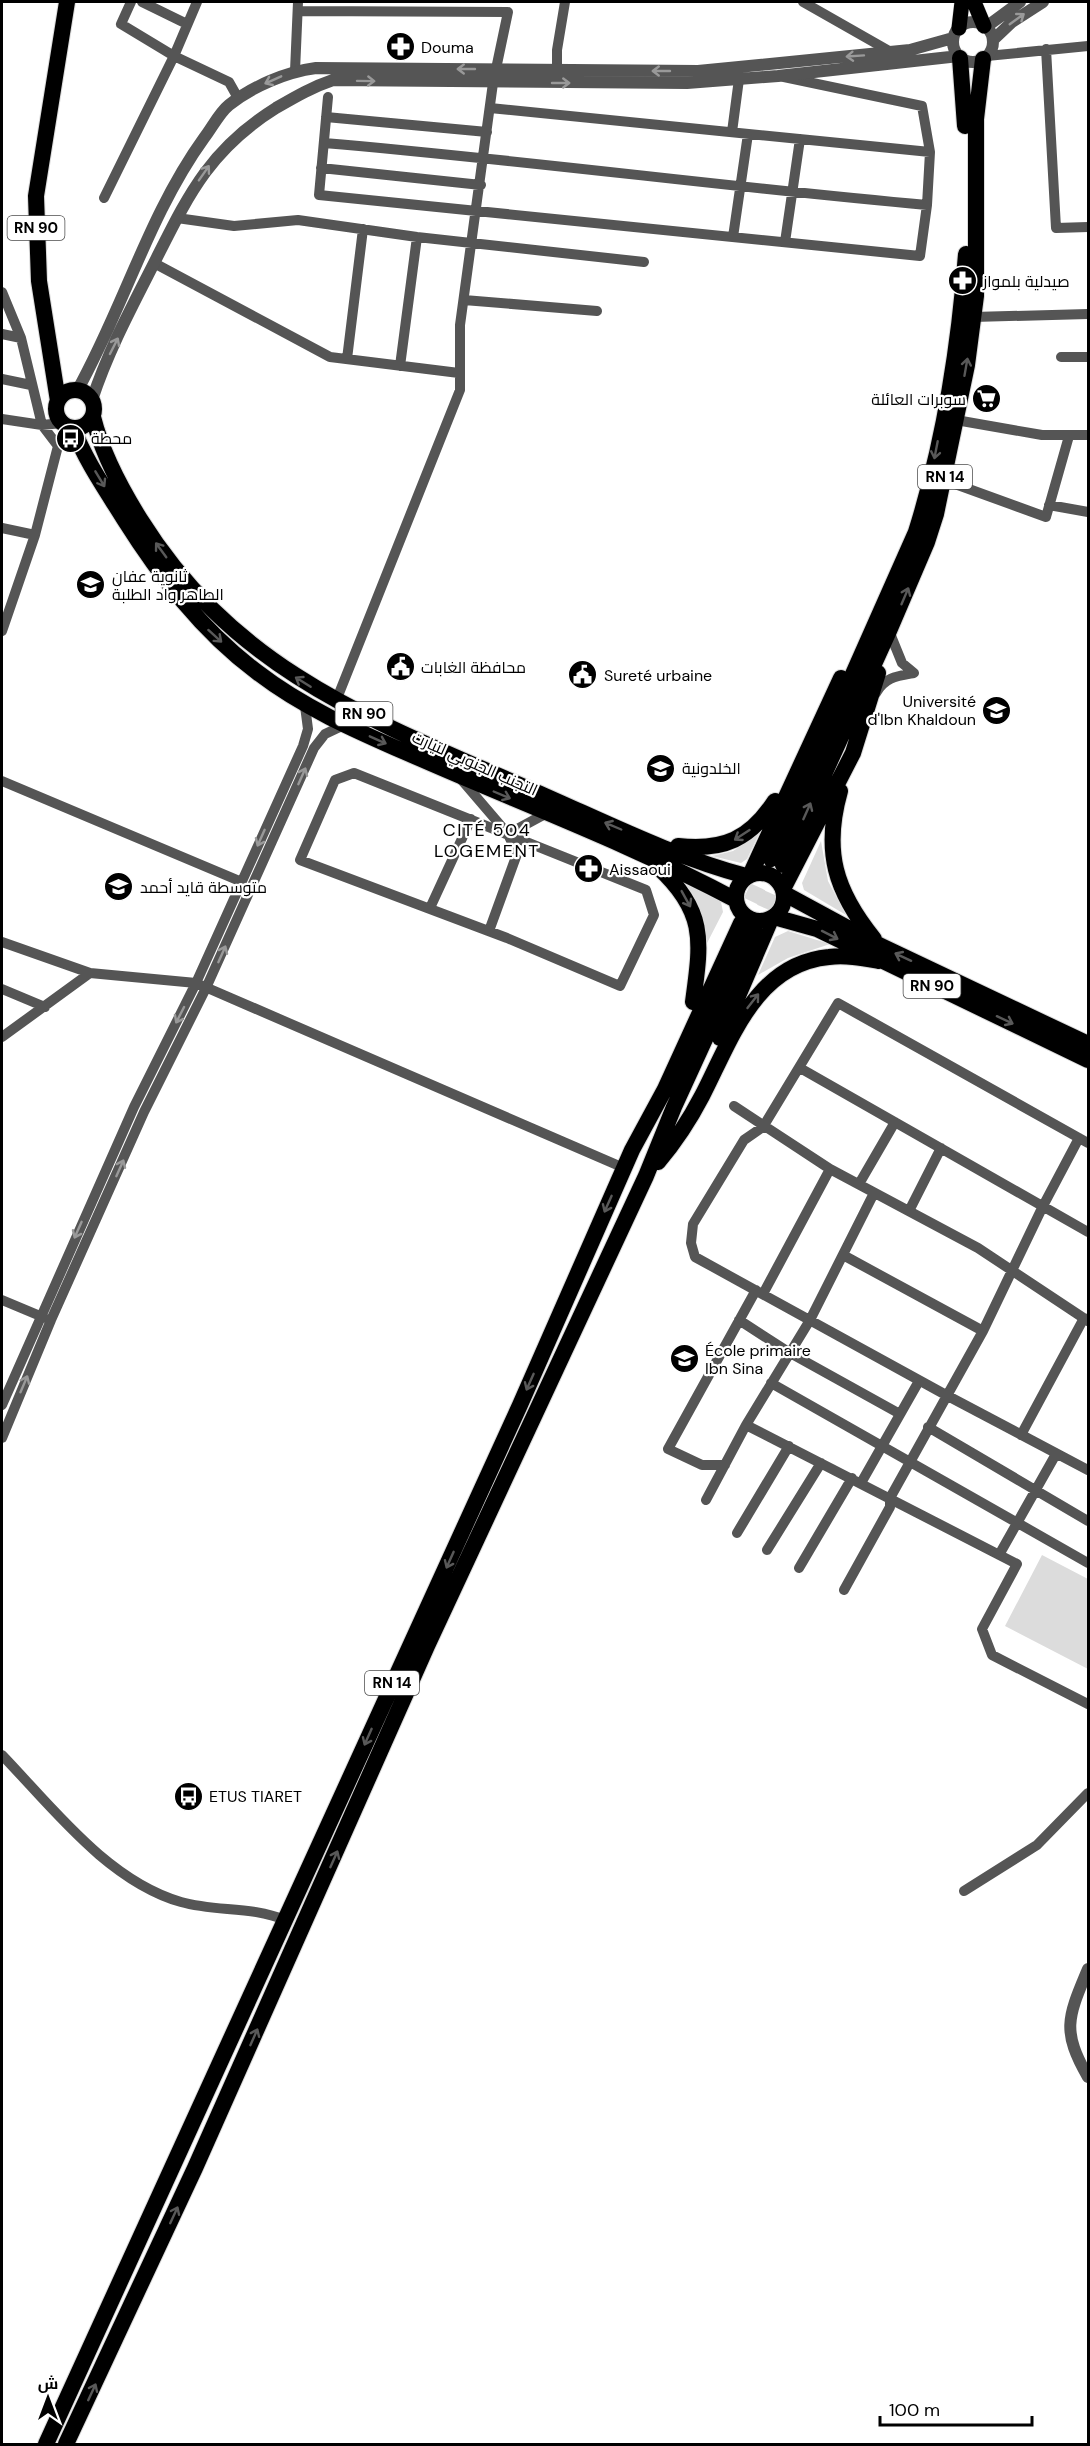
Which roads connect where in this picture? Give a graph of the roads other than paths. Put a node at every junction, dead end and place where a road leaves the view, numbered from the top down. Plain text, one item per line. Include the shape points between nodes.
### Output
1 (67, 2) edge
2 (78, 2) edge
3 (130, 2) edge
4 (142, 2) edge
5 (197, 2) edge
6 (566, 2) edge
7 (803, 2) edge
8 (962, 2) edge
9 (974, 2) edge
10 (1020, 2) edge
11 (1043, 2) edge
12 (298, 6) edge
13 (509, 7) edge
14 (187, 24) junction
15 (985, 27) junction
16 (956, 33) junction
17 (993, 40) junction
18 (1089, 46) edge
19 (1046, 49) junction
20 (891, 52) junction
21 (174, 56) junction
22 (960, 57) junction
23 (985, 58) junction
24 (496, 69) junction
25 (557, 70) junction
26 (296, 71) junction
27 (778, 76) junction
28 (739, 79) junction
29 (493, 83) junction
30 (328, 97) dead end
31 (238, 98) junction
32 (490, 108) junction
33 (50, 117) junction
34 (326, 117) junction
35 (487, 132) junction
36 (732, 132) junction
37 (748, 134) junction
38 (801, 139) junction
39 (324, 143) junction
40 (930, 152) junction
41 (483, 156) junction
42 (321, 168) junction
43 (481, 185) junction
44 (742, 187) junction
45 (792, 193) junction
46 (104, 198) dead end
47 (927, 205) junction
48 (477, 210) junction
49 (177, 218) junction
50 (1089, 227) edge
51 (363, 229) junction
52 (417, 237) junction
53 (733, 237) junction
54 (470, 241) junction
55 (785, 242) junction
56 (644, 262) dead end
57 (154, 263) junction
58 (2, 292) edge
59 (464, 300) junction
60 (597, 311) dead end
61 (1089, 314) edge
62 (973, 317) junction
63 (2, 334) edge
64 (21, 338) junction
65 (50, 339) junction
66 (1061, 357) dead end
67 (1089, 357) edge
68 (347, 359) junction
69 (400, 366) junction
70 (459, 373) junction
71 (2, 379) edge
72 (31, 385) junction
73 (84, 399) junction
74 (58, 401) junction
75 (2, 419) edge
76 (956, 420) junction
77 (42, 425) junction
78 (67, 426) junction
79 (1089, 435) edge
80 (1069, 436) junction
81 (58, 446) junction
82 (944, 480) junction
83 (1049, 505) junction
84 (1089, 512) edge
85 (2, 528) edge
86 (35, 535) junction
87 (4, 616) edge
88 (883, 628) junction
89 (2, 631) edge
90 (336, 701) junction
91 (871, 701) junction
92 (305, 706) junction
93 (346, 724) junction
94 (812, 738) junction
95 (853, 753) junction
96 (458, 776) junction
97 (2, 781) edge
98 (545, 814) junction
99 (471, 819) junction
100 (508, 834) junction
101 (650, 850) junction
102 (777, 862) tunnel mouth
103 (749, 875) junction
104 (242, 882) junction
105 (784, 891) junction
106 (430, 908) junction
107 (742, 915) junction
108 (772, 918) junction
109 (489, 931) junction
110 (2, 942) edge
111 (880, 954) junction
112 (90, 973) junction
113 (201, 985) junction
114 (2, 989) edge
115 (693, 1002) junction
116 (45, 1007) junction
117 (2, 1037) edge
118 (1089, 1044) edge
119 (1089, 1060) edge
120 (800, 1068) junction
121 (734, 1106) dead end
122 (895, 1122) junction
123 (763, 1126) junction
124 (1084, 1141) edge
125 (941, 1148) junction
126 (632, 1149) junction
127 (624, 1168) junction
128 (830, 1169) junction
129 (646, 1176) junction
130 (859, 1184) junction
131 (97, 1188) junction
132 (874, 1192) junction
133 (108, 1193) junction
134 (1042, 1206) junction
135 (909, 1211) junction
136 (1089, 1232) edge
137 (843, 1255) junction
138 (1011, 1272) junction
139 (759, 1292) junction
140 (2, 1300) edge
141 (39, 1317) junction
142 (1086, 1319) edge
143 (51, 1320) junction
144 (739, 1320) junction
145 (810, 1320) junction
146 (983, 1331) junction
147 (790, 1353) junction
148 (919, 1380) junction
149 (771, 1383) junction
150 (946, 1395) junction
151 (2, 1405) edge
152 (900, 1414) junction
153 (746, 1425) junction
154 (928, 1427) junction
155 (1021, 1435) junction
156 (2, 1438) edge
157 (789, 1446) junction
158 (881, 1446) junction
159 (1056, 1454) junction
160 (910, 1461) junction
161 (820, 1462) junction
162 (725, 1465) junction
163 (1089, 1470) edge
164 (856, 1480) junction
165 (1036, 1491) junction
166 (890, 1498) junction
167 (706, 1500) dead end
168 (1089, 1521) edge
169 (1018, 1523) junction
170 (737, 1533) dead end
171 (767, 1550) dead end
172 (999, 1555) junction
173 (1089, 1563) edge
174 (799, 1568) dead end
175 (844, 1590) dead end
176 (393, 1682) junction
177 (410, 1690) junction
178 (1089, 1704) edge
179 (2, 1755) edge
180 (1089, 1792) edge
181 (964, 1891) dead end
182 (285, 1920) junction
183 (1089, 1969) edge
184 (1089, 2077) edge
185 (46, 2445) edge
186 (66, 2445) edge

1 - 33 highway, RN 90
2 - 33 highway, RN 90 via 66,65
3 - 21 street via 121,24
4 - 14 street
5 - 14 street
6 - 25 street
7 - 20 street
8 - 16 main road
9 - 15 main road
10 - 15 street
17 -> 11 street
12 - 13 street
12 - 26 street
13 - 24 street
14 - 21 street
15 - 16 street via 968,23
15 - 17 street
16 - 20 street
16 - 22 street via 954,49
17 - 23 street
18 - 19 street
19 - 23 street
19 - 50 street via 1056,228
20 -> 25 street via 698,71
21 - 31 street via 229,82
21 - 46 street
22 - 23 street via 972,62
22 - 27 street
22 -> 88 highway, RN 14 via 967,228 958,337 928,494
23 - 62 highway, RN 14 via 975,119 977,234
24 - 25 street
24 -> 26 street
26 -> 31 street
27 - 28 street
27 - 40 street via 922,106
29 -> 28 street
28 - 36 street
29 - 32 street
49 -> 29 street via 201,177 235,137 316,86 333,80
30 - 34 street
31 - 73 street via 227,106 192,154 171,191 120,304
32 - 35 street
32 - 36 street
33 - 65 highway, RN 90 via 36,196 39,281
34 - 35 street
34 - 39 street
35 - 41 street
36 - 37 street
37 - 38 street
37 - 44 street
38 - 40 street
38 - 45 street
39 - 41 street
39 - 42 street
40 - 47 street
41 - 43 street
41 - 44 street
42 - 43 street
42 - 48 street via 319,195
43 - 48 street
44 - 45 street
44 - 53 street
45 - 47 street
45 - 55 street
47 - 55 street via 920,256
48 - 53 street
48 - 54 street
49 - 51 street via 234,226 298,220
49 - 57 street
51 - 52 street
51 - 68 street
52 - 54 street
52 - 69 street
53 - 55 street
54 - 56 street
54 - 59 street
57 - 68 street via 330,357
73 -> 57 street
58 - 64 street
59 - 60 street
59 - 70 street
61 - 62 street
76 -> 62 highway, RN 14
63 - 64 street
64 - 72 street
65 - 73 highway, RN 90
65 - 74 highway, RN 90
66 - 67 street
68 - 69 street
69 - 70 street
70 - 90 street via 460,390
71 - 72 street
72 - 77 street
73 - 74 highway via 64,394
73 - 78 highway via 82,426
90 -> 73 highway, التجنب الجنوبي لتيارت / RN 90 via 258,652 192,590 125,495
74 - 78 highway, التجنب الجنوبي لتيارت via 57,413
75 - 77 street
76 - 80 street
76 - 82 highway, RN 14
77 - 78 street
77 - 81 street
78 - 81 street
78 -> 92 highway, التجنب الجنوبي لتيارت / RN 90 via 139,542 201,624 256,672
79 - 80 street
80 - 83 street
81 - 86 street
82 - 83 street via 1046,517
88 -> 82 highway, RN 14 via 927,542
83 - 84 street
85 - 86 street
86 - 87 street
87 - 89 street
88 - 91 highway
88 - 91 street via 902,663 914,673 893,676 880,684
88 - 94 highway via 853,655
88 - 102 highway, RN 14
101 -> 90 highway, التجنب الجنوبي لتيارت / RN 90
91 - 95 highway
92 - 93 highway, التجنب الجنوبي لتيارت / RN 90
92 -> 104 street via 305,741
93 -> 96 highway, التجنب الجنوبي لتيارت / RN 90
113 -> 93 street via 317,743 329,730
94 -> 101 highway via 767,813 740,837 722,846 703,849
94 - 103 highway
95 - 105 highway
95 - 111 highway via 832,826 834,864 850,906
96 -> 98 highway, التجنب الجنوبي لتيارت / RN 90
96 - 100 street
97 - 104 street
98 - 100 street
98 - 101 highway, التجنب الجنوبي لتيارت / RN 90
99 - 100 street
99 - 106 street
99 - 106 street via 354,773 335,780 300,860
100 - 109 street via 518,854
100 - 109 street via 646,890 654,915 620,986
101 - 103 highway, التجنب الجنوبي لتيارت / RN 90
101 - 107 highway, التجنب الجنوبي لتيارت / RN 90
101 -> 115 highway via 681,891 700,934
103 - 105 highway via 767,873 780,882
103 - 107 highway via 738,887
104 - 113 street
105 - 108 highway via 783,907
105 - 111 highway, RN 90
106 - 109 street
107 - 108 highway via 752,920
107 - 115 highway
107 - 126 highway, RN 14 via 665,1089
107 - 129 highway, RN 14
108 -> 111 highway, RN 90 via 818,929
108 - 129 highway via 700,1082
110 - 112 street
118 -> 111 highway, RN 90
111 -> 119 highway, RN 90
129 -> 111 highway via 701,1098 748,1007 762,989 803,963 827,957
112 - 113 street
112 - 116 street
113 - 127 street
113 -> 131 street via 134,1107
133 -> 113 street
114 - 116 street
115 - 126 highway
116 - 117 street
120 - 122 street
120 - 123 street
120 - 124 street via 838,1003
121 - 123 street
122 - 125 street
122 - 130 street
123 - 128 street
123 - 139 street via 744,1140 693,1224 691,1243 695,1257
124 - 134 street
125 - 134 street
125 - 135 street
126 - 127 highway, RN 14
127 -> 176 highway, RN 14
128 - 130 street
128 - 139 street
129 - 177 highway, RN 14
130 - 132 street
131 - 133 street
131 -> 141 street
132 - 135 street
132 - 137 street
133 - 143 street
134 - 136 street
134 - 138 street
135 - 138 street via 978,1248
137 - 145 street
137 - 146 street
138 - 142 street
138 - 146 street
139 - 144 street
139 - 145 street
140 - 141 street
141 - 143 street
141 - 151 street
142 - 155 street
156 -> 143 street
144 - 147 street
144 - 162 street via 668,1449 702,1465
145 - 147 street
145 - 148 street
146 - 150 street
147 - 149 street
147 - 152 street
148 - 150 street
148 - 152 street
149 - 153 street
149 - 158 street
150 - 154 street
150 - 155 street
152 - 158 street
153 - 157 street
153 - 162 street
154 - 160 street
154 - 165 street
155 - 159 street
157 - 161 street
157 - 170 street
158 - 160 street
158 - 164 street
159 - 163 street
159 - 165 street
160 - 166 street
160 - 169 street
161 - 164 street
161 - 171 street
162 - 167 street
164 - 166 street
164 - 174 street
165 - 168 street
165 - 169 street
166 - 172 street
166 - 175 street via 890,1507
169 - 172 street
169 - 173 street
172 - 178 street via 1017,1564 982,1629 992,1655
176 - 177 highway, RN 14
176 -> 182 highway, RN 14
186 -> 177 highway, RN 14
179 - 182 street via 98,1853 137,1884 183,1903 259,1911
180 - 181 street via 1037,1845
182 - 185 highway, RN 14
183 - 184 street via 1071,2009 1072,2049

